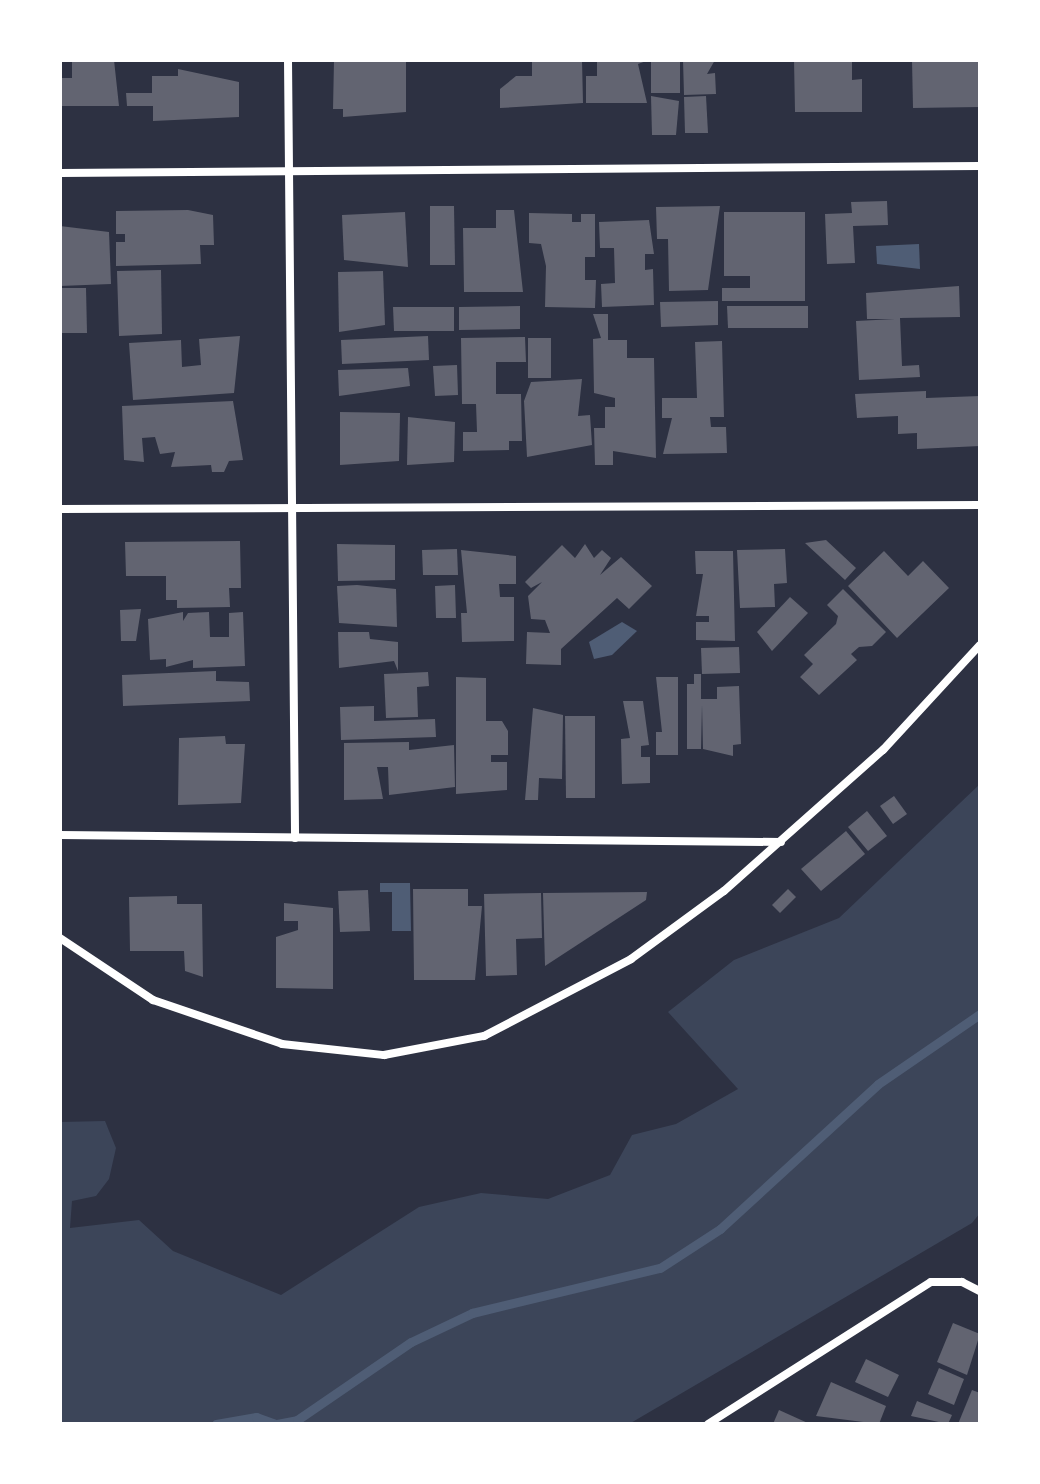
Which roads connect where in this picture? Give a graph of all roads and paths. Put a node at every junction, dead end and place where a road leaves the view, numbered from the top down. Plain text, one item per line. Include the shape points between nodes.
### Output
1 (288, 60) edge
2 (980, 166) edge
3 (60, 173) edge
4 (288, 173) junction
5 (980, 505) edge
6 (292, 508) junction
7 (60, 509) edge
8 (980, 645) edge
9 (60, 835) edge
10 (295, 838) junction
11 (782, 842) junction
12 (60, 938) edge
13 (980, 1291) edge
14 (708, 1424) edge

1 - 4 street
2 - 4 street
3 - 4 street
4 - 6 street
5 - 6 street
6 - 7 street
6 - 10 street
8 - 11 street via 938,696
9 - 10 street
10 - 11 street
11 - 12 street via 631,959 549,1007 439,1049 331,1053 234,1032 153,1000
13 - 14 street via 962,1282 931,1282

